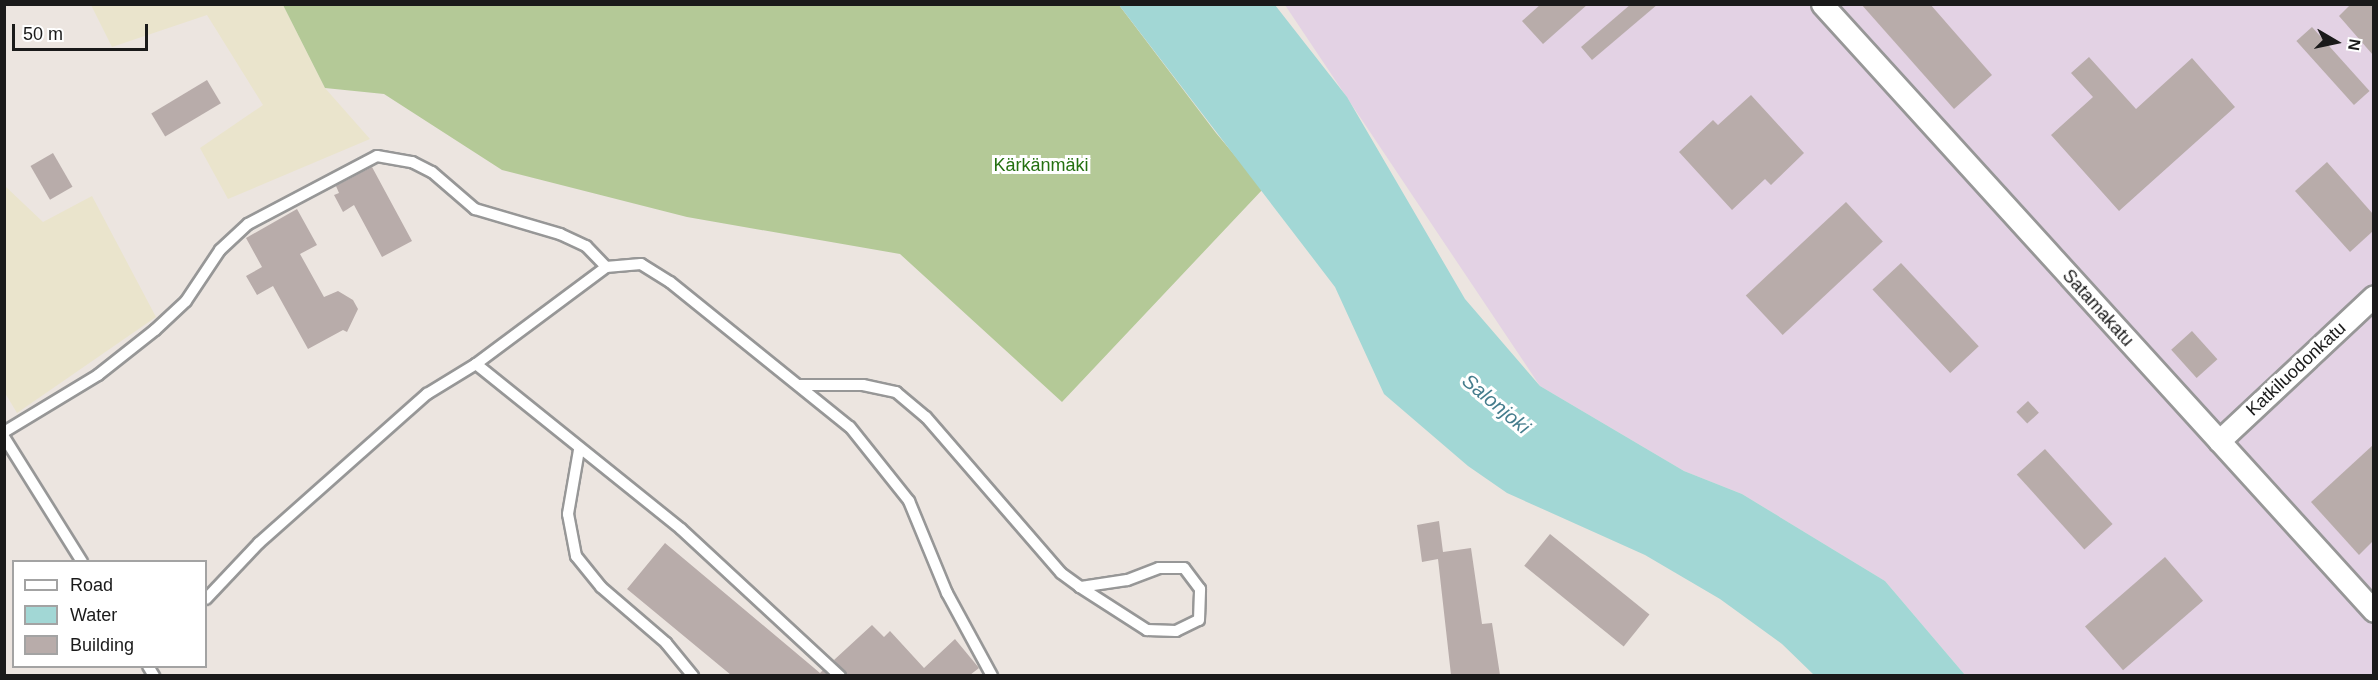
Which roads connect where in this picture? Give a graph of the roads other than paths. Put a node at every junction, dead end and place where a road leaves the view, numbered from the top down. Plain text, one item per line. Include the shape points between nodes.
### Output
1 (1822, 4) edge
2 (606, 267) junction
3 (2373, 296) edge
4 (476, 364) junction
5 (799, 385) junction
6 (4, 432) edge
7 (4, 437) edge
8 (2219, 441) junction
9 (579, 450) junction
10 (81, 560) edge
11 (1080, 587) junction
12 (207, 598) edge
13 (2373, 610) edge
14 (693, 675) edge
15 (840, 675) edge
16 (992, 675) edge

1 - 8 street, Satamakatu
2 - 4 lane
2 - 5 lane via 641,264 670,282
2 - 6 lane via 586,246 560,234 475,209 432,172 412,162 377,156 248,224 220,250 186,301 155,330 98,375
3 - 8 street, Katkiluodonkatu
4 - 9 lane via 551,421
4 - 12 lane via 419,401 259,543
5 - 11 lane via 863,385 896,392 926,417 1061,573
5 - 16 lane via 850,427 909,501 947,593
7 - 10 lane
8 - 13 street, Satamakatu
9 - 14 lane via 568,514 576,556 601,587 666,643
9 - 15 lane via 681,529
11 - 11 lane via 1147,630 1176,631 1199,620 1200,589 1184,568 1159,568 1127,580

